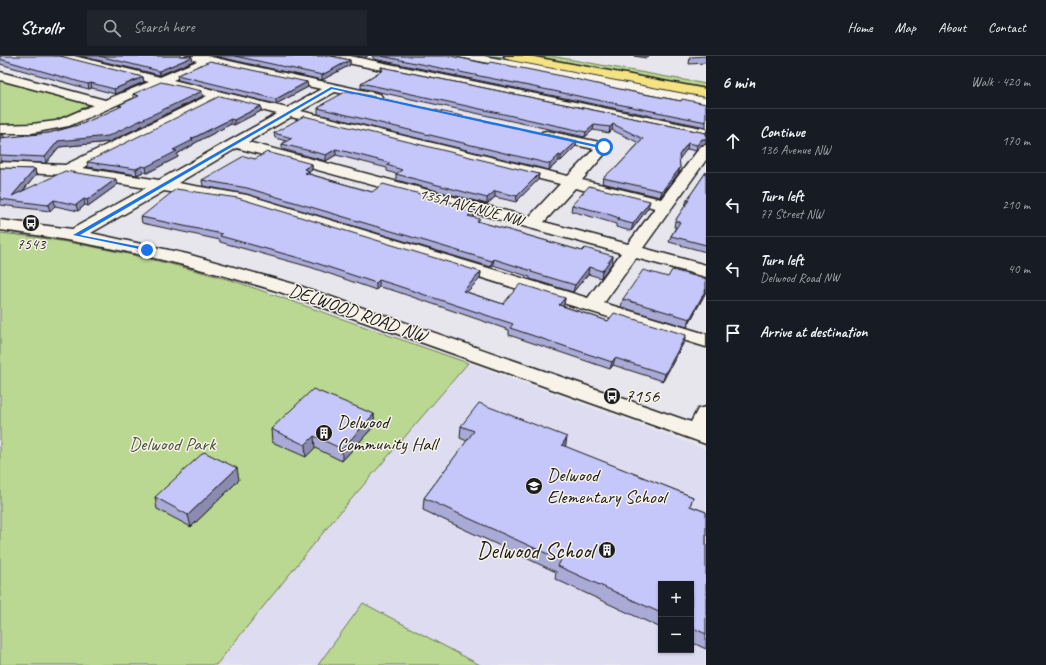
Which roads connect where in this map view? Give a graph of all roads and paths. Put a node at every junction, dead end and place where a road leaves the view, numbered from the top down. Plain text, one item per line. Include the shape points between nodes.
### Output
1 (60, 56) edge
2 (191, 56) edge
3 (333, 56) edge
4 (465, 56) edge
5 (510, 56) edge
6 (562, 56) edge
7 (359, 58) edge
8 (209, 60) junction
9 (0, 76) edge
10 (161, 81) junction
11 (706, 82) edge
12 (332, 88) junction
13 (706, 92) edge
14 (219, 95) junction
15 (385, 100) edge
16 (706, 102) edge
17 (107, 105) junction
18 (289, 112) junction
19 (0, 129) edge
20 (537, 133) edge
21 (706, 133) edge
22 (235, 143) junction
23 (706, 148) edge
24 (0, 167) edge
25 (67, 170) junction
26 (570, 182) junction
27 (162, 185) junction
28 (665, 205) junction
29 (532, 224) junction
30 (0, 225) edge
31 (75, 235) junction
32 (632, 251) junction
33 (706, 271) edge
34 (592, 306) junction
35 (706, 341) edge
36 (703, 428) edge

1 - 10 street
2 - 8 street
3 - 7 street
4 - 16 street
5 - 13 main road
6 - 11 main road
7 - 21 street
8 - 10 street
8 - 12 street
9 - 17 street
10 - 14 street
10 - 17 street
12 - 15 street
12 - 18 street
14 - 18 street
14 - 25 street
17 - 19 street via 46,128
18 - 22 street
18 - 26 street
20 - 26 street via 604,147
22 - 27 street
22 - 29 street, 135A AVENUE NW
23 - 28 street
24 - 25 street
25 - 27 street
26 - 28 street
26 - 29 street
27 - 31 street
27 - 34 street via 241,198
28 - 32 street
29 - 32 street, 135A AVENUE NW
30 - 31 street, DELWOOD ROAD NW
31 - 36 street, DELWOOD ROAD NW via 193,261 288,288
32 - 33 street, 135A AVENUE NW
32 - 34 street
34 - 35 street

